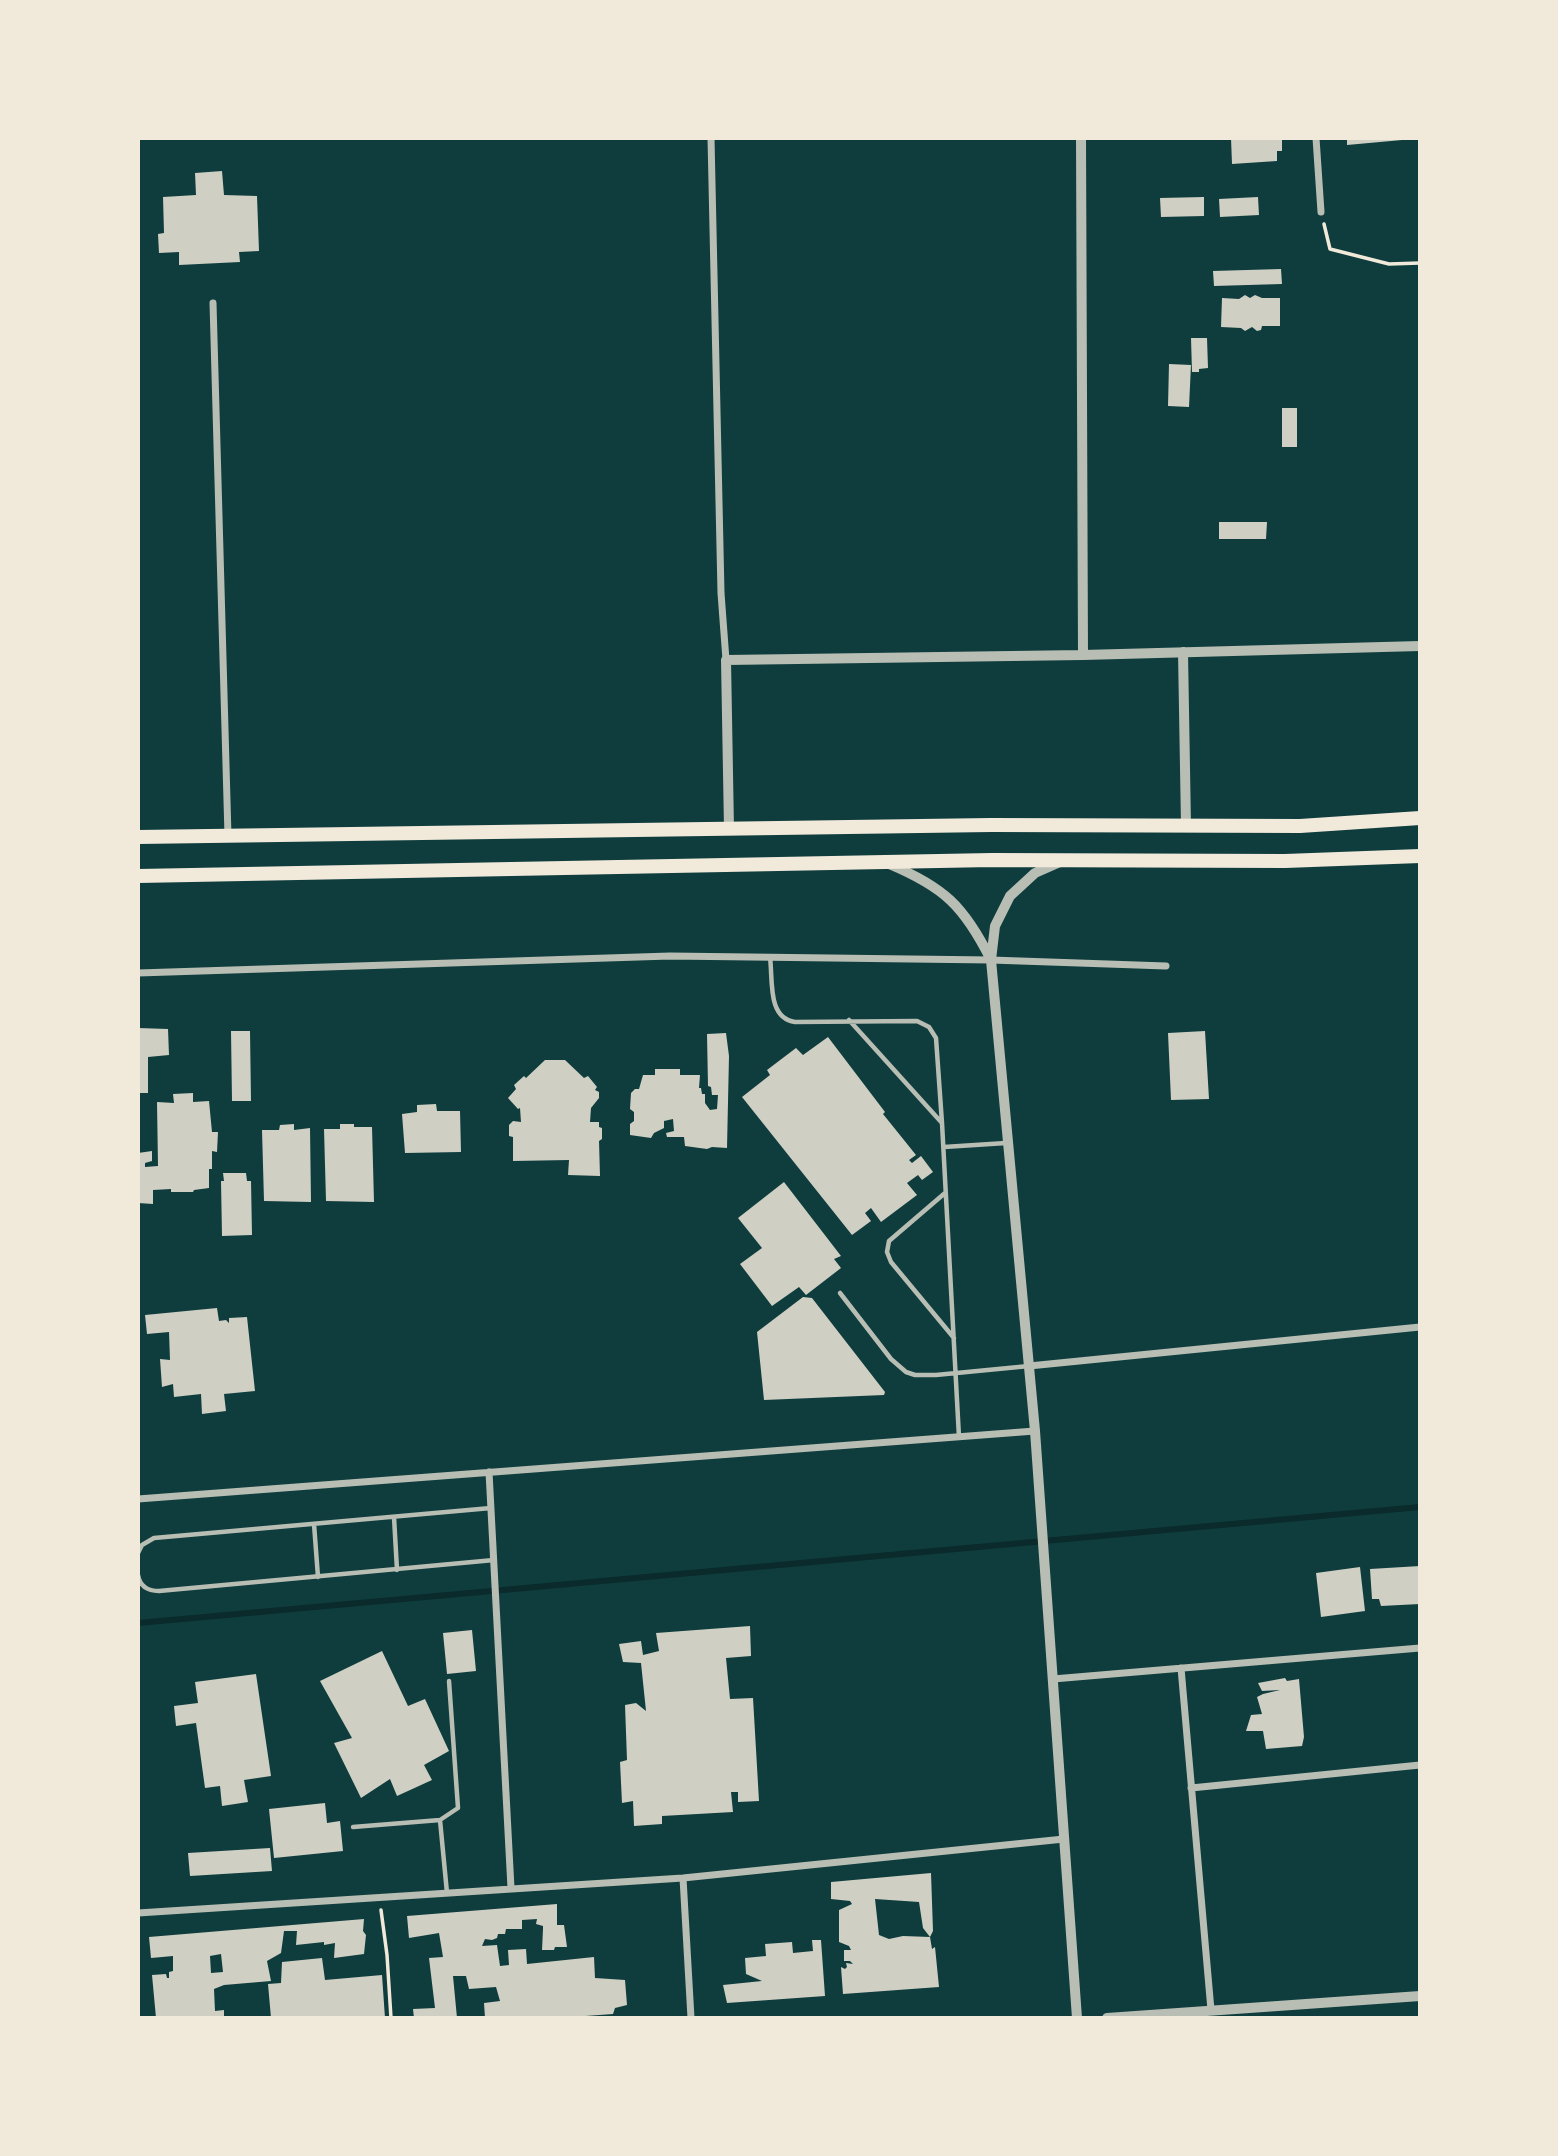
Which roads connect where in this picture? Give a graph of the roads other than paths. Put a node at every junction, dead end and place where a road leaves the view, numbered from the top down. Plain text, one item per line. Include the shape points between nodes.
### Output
1 (711, 138) edge
2 (1081, 138) edge
3 (1316, 138) edge
4 (1321, 212) road end
5 (213, 303) dead end
6 (1420, 646) edge
7 (1183, 652) junction
8 (1083, 655) junction
9 (726, 660) junction
10 (1420, 818) edge
11 (1186, 826) junction
12 (729, 829) junction
13 (228, 836) junction
14 (138, 837) edge
15 (1420, 856) edge
16 (1066, 859) junction
17 (888, 863) junction
18 (138, 876) edge
19 (770, 957) junction
20 (991, 960) junction
21 (1166, 966) dead end
22 (138, 973) edge
23 (849, 1020) junction
24 (942, 1123) junction
25 (1009, 1143) junction
26 (943, 1147) junction
27 (946, 1193) junction
28 (840, 1293) dead end
29 (1420, 1327) edge
30 (954, 1338) junction
31 (1030, 1366) junction
32 (956, 1373) junction
33 (1035, 1431) junction
34 (959, 1437) junction
35 (489, 1472) junction
36 (138, 1499) edge
37 (491, 1508) junction
38 (394, 1517) junction
39 (314, 1524) junction
40 (138, 1553) edge
41 (494, 1560) junction
42 (397, 1570) junction
43 (138, 1575) edge
44 (318, 1577) junction
45 (1420, 1648) edge
46 (1181, 1668) junction
47 (1053, 1679) junction
48 (449, 1681) dead end
49 (1420, 1765) edge
50 (1191, 1788) junction
51 (440, 1820) junction
52 (353, 1827) dead end
53 (1065, 1839) junction
54 (683, 1878) junction
55 (511, 1888) junction
56 (447, 1893) junction
57 (138, 1913) edge
58 (1420, 1996) edge
59 (1211, 2010) junction
60 (691, 2018) edge
61 (1077, 2018) edge
62 (1107, 2018) edge

1 - 9 street
2 - 8 street
3 - 4 street
5 - 13 street
6 - 7 street
7 - 8 street
7 - 11 street
8 - 9 street
9 - 12 street
10 - 11 main road via 1300,826
11 - 12 main road
12 - 13 main road
13 - 14 main road
15 - 16 main road via 1285,861
16 - 17 main road
16 - 20 street via 1035,873 1010,896 995,926
17 - 18 main road
17 - 20 street via 921,877 951,899 974,927
19 - 20 street
19 - 22 street via 670,956
19 - 23 lane via 776,1009 784,1019
20 - 21 street
20 - 25 street
23 - 24 lane
23 - 24 lane via 917,1021 929,1027 936,1038
24 - 26 lane
25 - 26 lane
25 - 31 street
26 - 27 lane
27 - 30 lane
27 - 30 lane via 897,1233 887,1252
28 - 32 lane via 897,1367 915,1375
29 - 31 street
30 - 32 lane
31 - 32 lane
31 - 33 street
32 - 34 lane
33 - 34 street
33 - 47 street
34 - 35 street
35 - 36 street
35 - 37 street
37 - 38 lane
37 - 41 street
38 - 39 lane
38 - 42 lane
39 - 40 lane via 154,1538
39 - 44 lane
41 - 42 lane
41 - 55 street
42 - 44 lane
43 - 44 lane via 141,1584 153,1591
45 - 46 street
46 - 47 street
46 - 50 street
47 - 53 street
48 - 51 lane via 458,1808
49 - 50 street
50 - 59 street
51 - 52 lane
51 - 56 lane
53 - 54 street
53 - 61 street
54 - 55 street
54 - 60 street
55 - 56 street
56 - 57 street
58 - 59 street
59 - 62 street

